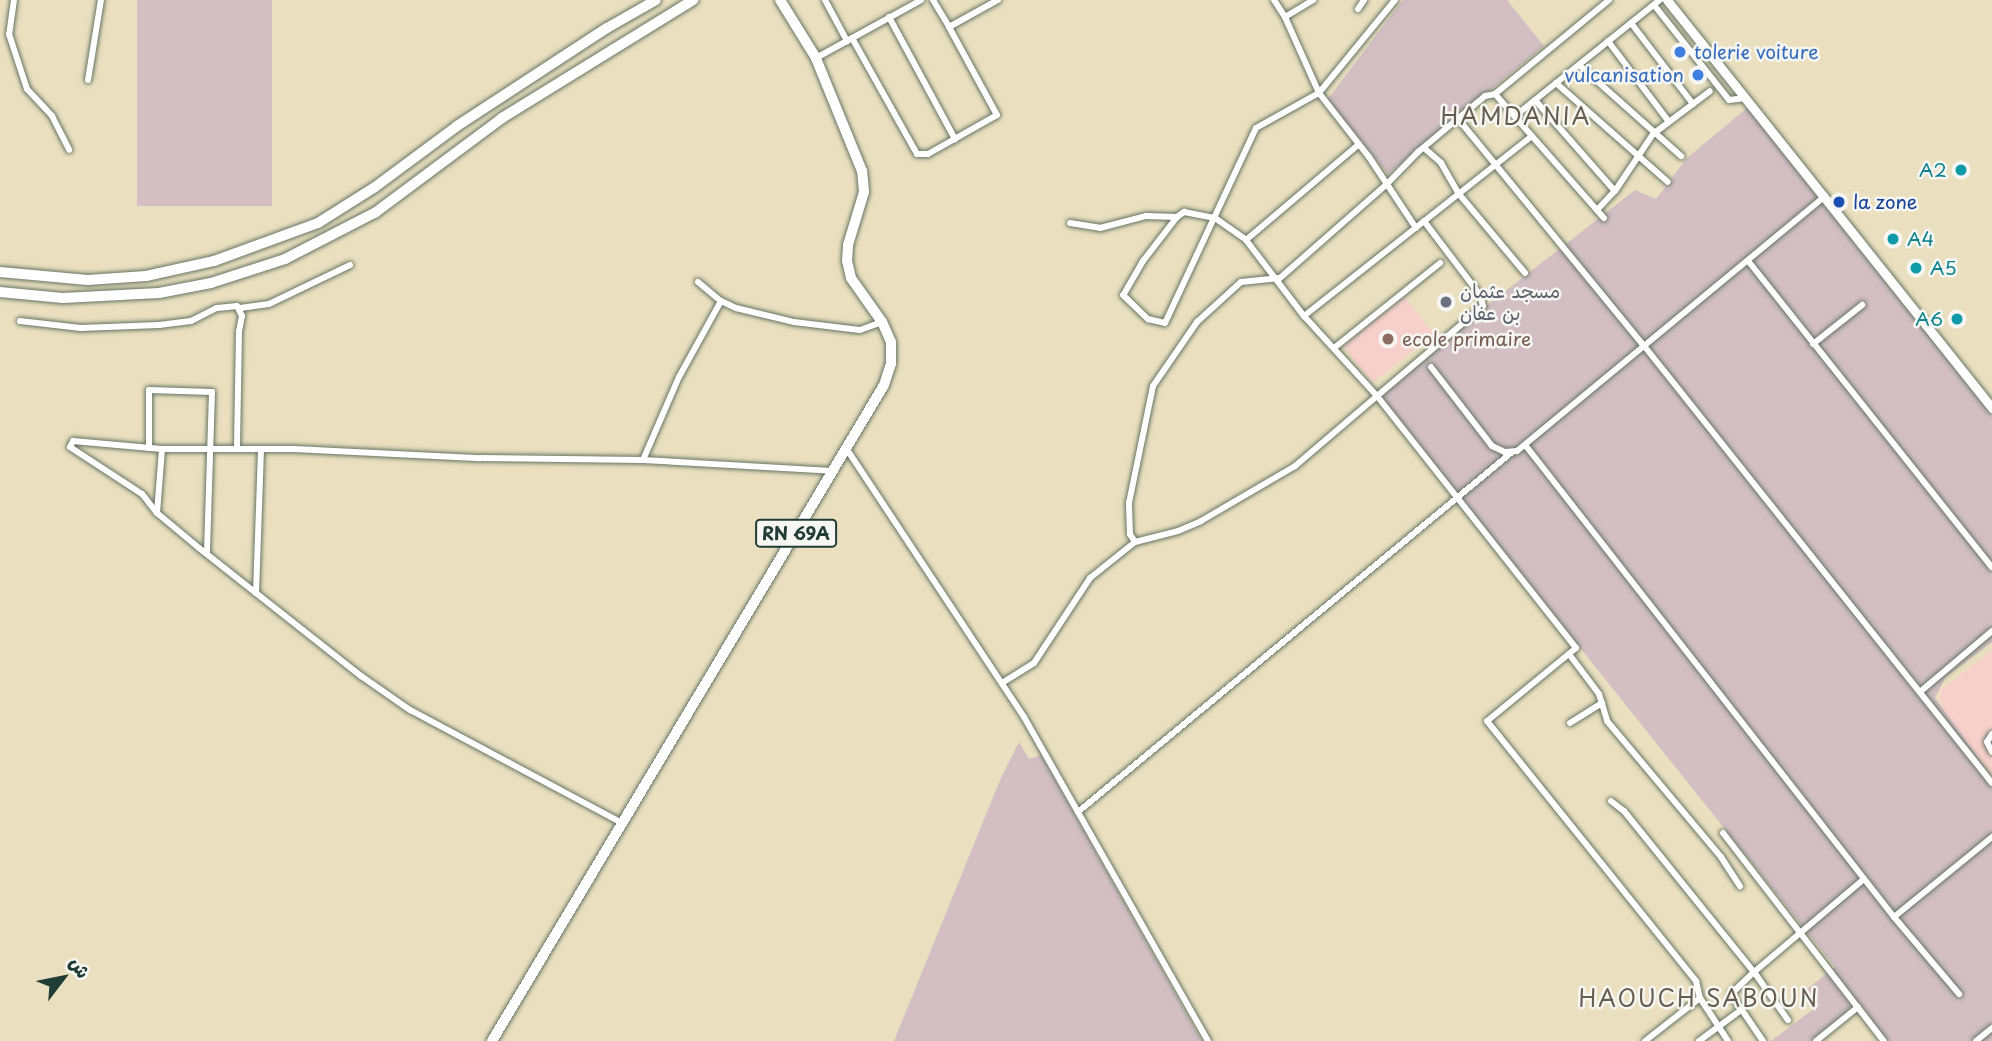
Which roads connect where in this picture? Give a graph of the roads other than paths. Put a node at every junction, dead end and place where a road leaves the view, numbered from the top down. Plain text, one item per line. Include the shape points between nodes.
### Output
1 (15, 0) edge
2 (101, 0) edge
3 (656, 0) edge
4 (693, 0) edge
5 (780, 0) edge
6 (825, 0) edge
7 (921, 0) edge
8 (933, 0) edge
9 (998, 0) edge
10 (1275, 0) edge
11 (1313, 0) edge
12 (1364, 0) edge
13 (1395, 0) edge
14 (1609, 0) edge
15 (1667, 0) edge
16 (1657, 2) edge
17 (1358, 9) dead end
18 (1285, 17) junction
19 (889, 18) junction
20 (1631, 23) junction
21 (949, 27) junction
22 (849, 40) junction
23 (1608, 41) junction
24 (1713, 57) junction
25 (816, 58) junction
26 (1579, 65) junction
27 (1703, 67) junction
28 (1727, 74) junction
29 (88, 80) dead end
30 (1556, 83) junction
31 (1716, 83) junction
32 (1710, 91) dead end
33 (1319, 93) junction
34 (1495, 94) junction
35 (1746, 98) junction
36 (1535, 100) junction
37 (1693, 104) junction
38 (1515, 116) junction
39 (1459, 120) junction
40 (1669, 122) junction
41 (1653, 134) junction
42 (1532, 136) junction
43 (956, 139) junction
44 (1359, 144) junction
45 (1424, 148) junction
46 (69, 150) dead end
47 (1681, 156) dead end
48 (1638, 157) junction
49 (1496, 165) junction
50 (1668, 182) dead end
51 (1387, 184) junction
52 (1615, 191) junction
53 (1459, 194) junction
54 (1825, 196) junction
55 (1597, 210) junction
56 (1177, 217) junction
57 (1215, 218) junction
58 (1604, 218) dead end
59 (1424, 221) junction
60 (1070, 223) dead end
61 (1416, 228) junction
62 (1246, 240) junction
63 (1749, 262) junction
64 (1440, 263) dead end
65 (350, 265) dead end
66 (0, 272) edge
67 (1525, 273) dead end
68 (1273, 278) junction
69 (698, 282) dead end
70 (0, 292) edge
71 (721, 301) junction
72 (1862, 305) dead end
73 (240, 308) junction
74 (1304, 316) junction
75 (20, 321) dead end
76 (882, 322) junction
77 (1813, 344) junction
78 (1645, 347) junction
79 (1334, 348) junction
80 (1431, 366) dead end
81 (1377, 396) junction
82 (1992, 408) edge
83 (1526, 446) junction
84 (846, 447) junction
85 (149, 448) junction
86 (162, 449) junction
87 (211, 449) junction
88 (237, 449) junction
89 (261, 449) junction
90 (1511, 453) junction
91 (643, 460) junction
92 (832, 471) junction
93 (1457, 498) junction
94 (157, 513) junction
95 (1135, 542) junction
96 (207, 554) junction
97 (1992, 567) edge
98 (256, 593) junction
99 (1992, 631) edge
100 (1569, 654) junction
101 (1002, 683) junction
102 (1922, 691) junction
103 (1602, 703) junction
104 (1570, 723) dead end
105 (1992, 734) edge
106 (1992, 752) edge
107 (1992, 783) edge
108 (1611, 801) dead end
109 (1078, 812) junction
110 (622, 823) junction
111 (1723, 833) dead end
112 (1992, 837) edge
113 (1864, 879) junction
114 (1740, 886) dead end
115 (1894, 917) junction
116 (1802, 932) junction
117 (1754, 972) junction
118 (1959, 994) dead end
119 (1700, 998) junction
120 (1858, 1007) junction
121 (1741, 1010) junction
122 (1788, 1020) dead end
123 (1718, 1026) junction
124 (1992, 1028) edge
125 (492, 1041) edge
126 (1208, 1041) edge
127 (1645, 1041) edge
128 (1699, 1041) edge
129 (1728, 1041) edge
130 (1763, 1041) edge
131 (1816, 1041) edge
132 (1884, 1041) edge
133 (1976, 1041) edge

1 - 46 street via 9,34 27,89 52,116
2 - 29 street
3 - 66 highway via 468,119 318,223 214,261 146,276 88,280
4 - 70 highway via 502,118 376,212 285,259 211,283 159,293 62,298
5 - 25 main road, RN 69A
6 - 22 street
7 - 19 street
8 - 21 street
9 - 21 street
10 - 18 street
11 - 18 street
12 - 17 street
13 - 33 street
14 - 34 street
15 - 24 main road
16 - 20 street
16 - 27 street
18 - 33 street
19 - 22 street
19 - 43 street
20 - 23 street
20 - 37 street
21 - 43 street via 997,115
22 - 25 street
22 - 43 street via 917,154 928,154
23 - 26 street
23 - 40 street
24 - 27 street
24 - 28 main road
25 - 76 main road, RN 69A via 862,171 864,192 848,245 849,269
26 - 30 street
26 - 41 street
27 - 31 street
28 - 31 street
28 - 35 main road
30 - 36 street
30 - 48 street
31 - 35 street via 1729,100
32 - 37 street
33 - 44 street
33 - 57 street via 1256,128
34 - 38 street
34 - 39 street via 1485,96
35 - 54 main road
36 - 38 street
36 - 52 street
37 - 40 street
38 - 42 street
39 - 45 street
39 - 49 street
40 - 41 street
41 - 47 street
41 - 48 street
42 - 49 street
42 - 55 street
44 - 51 street
44 - 62 street
45 - 51 street
45 - 53 street via 1441,163
48 - 50 street
48 - 52 street
49 - 53 street
49 - 78 street
51 - 61 street
51 - 68 street via 1280,278
52 - 55 street
53 - 59 street
53 - 67 street
54 - 63 street
54 - 82 main road
55 - 58 street
56 - 57 street via 1184,212
56 - 57 street via 1123,295 1148,319 1165,323
56 - 60 street via 1146,216 1100,228
57 - 62 street
59 - 61 street
59 - 81 street via 1480,295 1483,306
61 - 74 street
62 - 68 street
63 - 77 street
63 - 78 street
64 - 79 street
65 - 73 street via 268,304
68 - 74 street
68 - 95 street via 1241,282 1197,322 1153,386 1129,503 1130,534
69 - 71 street
71 - 76 street via 794,322 860,330
71 - 91 street
72 - 77 street
73 - 75 street via 232,305 191,321 148,326 81,327
73 - 88 street
74 - 79 street
76 - 84 main road, RN 69A via 891,342 891,364 884,385
77 - 97 street
78 - 83 street
78 - 102 street
79 - 81 street
80 - 90 street via 1492,446
81 - 93 street
81 - 95 street via 1295,466 1201,521
83 - 90 street
83 - 113 street
84 - 92 main road, RN 69A
84 - 101 street
85 - 86 street
85 - 87 street via 149,390 212,392
85 - 94 street via 73,441 70,447 142,494
86 - 87 street
86 - 94 street
87 - 88 street
87 - 96 street
88 - 89 street
89 - 91 street
89 - 98 street
90 - 93 street
91 - 92 street
92 - 110 main road, RN 69A
93 - 100 street via 1576,648
93 - 109 street
94 - 96 street
95 - 101 street via 1090,578 1034,663
96 - 98 street
98 - 110 street via 410,710
99 - 102 street
100 - 103 street
100 - 119 street via 1488,721 1696,981
101 - 109 street
102 - 107 street
103 - 104 street
103 - 114 street via 1607,721
105 - 106 street via 1987,742
108 - 117 street via 1624,811
109 - 126 street
110 - 125 main road, RN 69A
111 - 116 street
112 - 115 street
113 - 115 street
113 - 116 street
115 - 118 street
116 - 117 street
116 - 120 street
117 - 121 street via 1731,994
117 - 122 street
119 - 123 street
119 - 127 street
120 - 131 street
120 - 132 street
121 - 123 street
121 - 130 street
123 - 128 street
123 - 129 street
124 - 133 street

